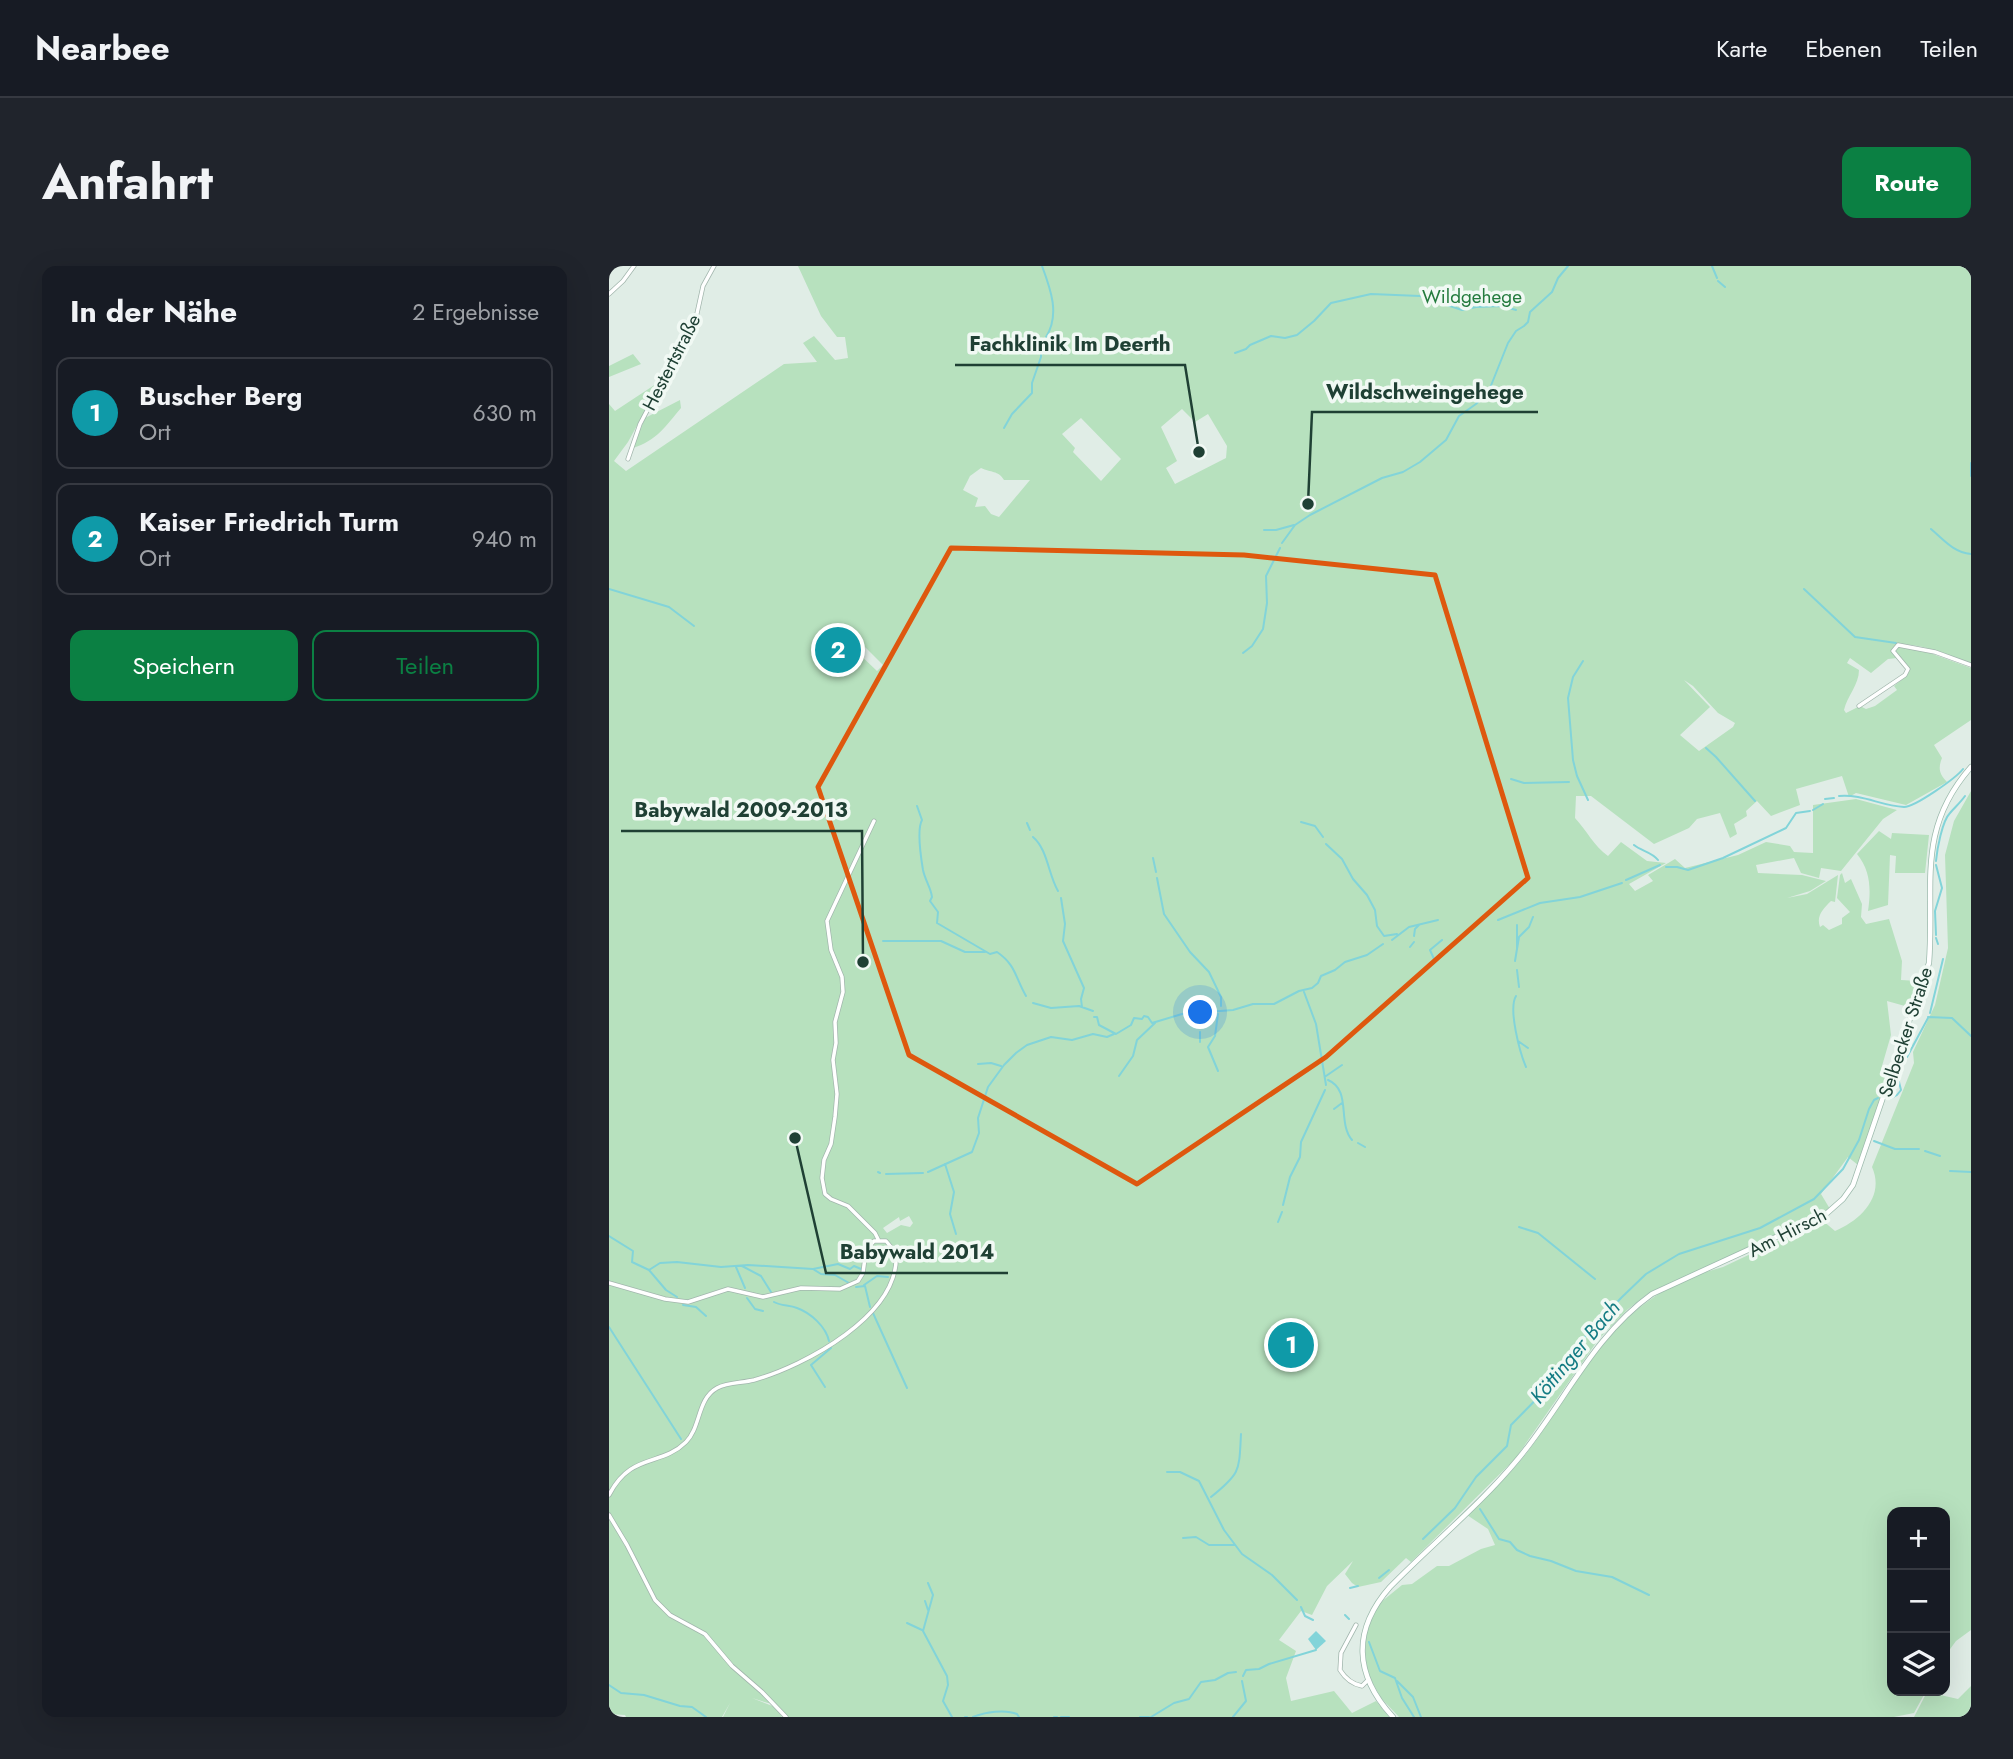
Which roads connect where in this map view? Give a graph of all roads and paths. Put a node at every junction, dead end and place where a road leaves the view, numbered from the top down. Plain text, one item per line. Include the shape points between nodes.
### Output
1 (634, 266) edge
2 (714, 266) edge
3 (609, 294) edge
4 (628, 459) dead end
5 (1971, 665) edge
6 (1859, 706) dead end
7 (1971, 767) edge
8 (874, 821) dead end
9 (1870, 1138) joint
10 (878, 1239) junction
11 (609, 1283) edge
12 (609, 1495) edge
13 (609, 1515) edge
14 (1356, 1625) dead end
15 (1368, 1680) junction
16 (786, 1717) edge
17 (1393, 1717) edge

1 - 3 street
2 - 4 street, Hestertstraße via 703,286 696,318 640,424
5 - 6 street via 1898,645 1893,650 1908,669 1905,675
7 - 9 main road, Selbecker Straße via 1952,791 1934,832 1929,963
8 - 10 street via 827,921 842,992 835,1022 835,1118 822,1178 825,1194 848,1206
9 - 15 main road, Am Hirsch via 1853,1185 1826,1214 1668,1286 1640,1303 1608,1333 1517,1460 1381,1597 1363,1636
10 - 11 street via 866,1250 858,1281 840,1289 801,1287 762,1297 728,1289 688,1302
10 - 12 street via 891,1244 897,1260 893,1278 875,1308 816,1354 708,1394 688,1440 637,1465
13 - 16 street via 655,1600 670,1615 705,1634
14 - 15 street via 1341,1653 1339,1670 1358,1685
15 - 17 main road

